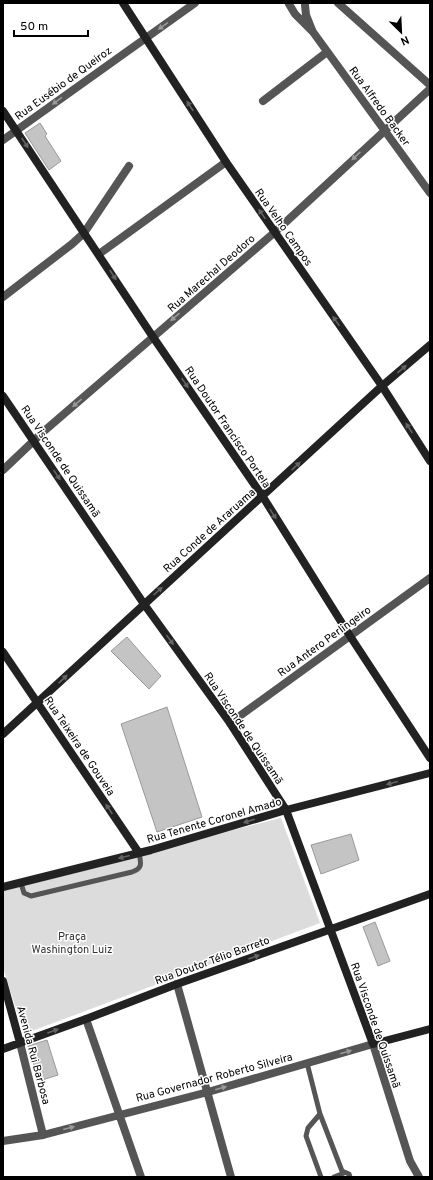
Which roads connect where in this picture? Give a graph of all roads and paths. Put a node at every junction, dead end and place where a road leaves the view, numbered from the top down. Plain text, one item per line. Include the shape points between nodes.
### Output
1 (123, 3) edge
2 (195, 3) edge
3 (338, 3) edge
4 (288, 4) edge
5 (307, 4) edge
6 (312, 32) junction
7 (146, 38) junction
8 (327, 52) junction
9 (430, 85) edge
10 (430, 89) edge
11 (263, 101) dead end
12 (3, 111) edge
13 (16, 130) junction
14 (384, 130) junction
15 (3, 140) edge
16 (226, 162) junction
17 (129, 166) dead end
18 (430, 193) edge
19 (275, 232) junction
20 (84, 233) junction
21 (99, 254) junction
22 (3, 297) edge
23 (154, 337) junction
24 (430, 345) edge
25 (382, 386) junction
26 (3, 396) edge
27 (34, 441) junction
28 (430, 461) edge
29 (3, 470) edge
30 (263, 497) junction
31 (430, 578) edge
32 (144, 604) junction
33 (350, 636) junction
34 (3, 652) edge
35 (38, 703) junction
36 (230, 723) junction
37 (3, 734) edge
38 (430, 758) edge
39 (430, 773) edge
40 (286, 810) junction
41 (139, 853) junction
42 (20, 883) junction
43 (3, 887) edge
44 (430, 894) edge
45 (330, 929) junction
46 (3, 982) edge
47 (177, 984) junction
48 (86, 1019) junction
49 (430, 1029) edge
50 (20, 1043) junction
51 (373, 1044) junction
52 (3, 1049) edge
53 (308, 1063) junction
54 (208, 1092) junction
55 (320, 1114) junction
56 (119, 1115) junction
57 (43, 1135) junction
58 (3, 1141) edge
59 (344, 1173) junction
60 (141, 1177) edge
61 (231, 1177) edge
62 (321, 1177) edge
63 (334, 1177) edge
64 (350, 1177) edge
65 (419, 1177) edge

1 - 7 street, Rua Velho Campos
2 -> 7 street, Rua Eusébio de Queiroz
3 - 9 street
4 - 5 street, Rua Alfredo Backer
4 - 6 street, Rua Alfredo Backer
5 - 6 street, Rua Alfredo Backer via 306,15
6 - 8 street, Rua Alfredo Backer
7 -> 13 street, Rua Eusébio de Queiroz
16 -> 7 street, Rua Velho Campos
8 - 11 street
8 - 14 street, Rua Alfredo Backer
10 - 14 street, Rua Marechal Deodoro
12 - 13 street, Rua Doutor Francisco Portela
13 - 15 street, Rua Eusébio de Queiroz
13 -> 20 street, Rua Doutor Francisco Portela
14 - 18 street, Rua Alfredo Backer
14 -> 19 street, Rua Marechal Deodoro
19 -> 16 street, Rua Velho Campos
16 - 21 street
17 - 20 street
19 -> 23 street, Rua Marechal Deodoro
25 -> 19 street, Rua Velho Campos
20 - 21 street, Rua Doutor Francisco Portela
20 - 22 street
21 -> 23 street, Rua Doutor Francisco Portela
23 -> 27 street, Rua Marechal Deodoro
23 -> 30 street, Rua Doutor Francisco Portela
25 -> 24 street, Rua Conde de Araruama
28 -> 25 street, Rua Velho Campos
30 -> 25 street, Rua Conde de Araruama
26 - 27 street, Rua Visconde de Quissamã
27 - 29 street, Rua Marechal Deodoro
27 -> 32 street, Rua Visconde de Quissamã
32 -> 30 street, Rua Conde de Araruama
30 -> 33 street, Rua Doutor Francisco Portela
31 - 33 street, Rua Antero Perlingeiro
35 -> 32 street, Rua Conde de Araruama
32 -> 36 street, Rua Visconde de Quissamã
33 - 36 street, Rua Antero Perlingeiro
33 - 38 street, Rua Doutor Francisco Portela
34 - 35 street, Rua Teixeira de Gouveia
35 - 37 street, Rua Conde de Araruama
41 -> 35 street, Rua Teixeira de Gouveia
36 - 40 street, Rua Visconde de Quissamã
39 -> 40 street, Rua Tenente Coronel Amado
40 -> 41 street, Rua Tenente Coronel Amado
40 - 45 street, Rua Visconde de Quissamã
41 -> 42 street, Rua Tenente Coronel Amado
41 - 42 lane via 141,867 132,872 31,896 24,893
42 - 43 street, Rua Tenente Coronel Amado
44 - 45 street, Rua Doutor Télio Barreto
47 -> 45 street, Rua Doutor Télio Barreto
45 - 51 street, Rua Visconde de Quissamã
46 - 50 street, Avenida Rui Barbosa
47 - 48 street, Rua Doutor Télio Barreto
47 - 54 street
50 -> 48 street, Rua Doutor Télio Barreto
48 - 56 street
49 - 51 street, Rua Governador Roberto Silveira
50 - 52 street, Rua Doutor Télio Barreto
50 - 57 street, Avenida Rui Barbosa
53 -> 51 street, Rua Governador Roberto Silveira
51 - 65 street, Rua Visconde de Quissamã via 410,1160
54 -> 53 street, Rua Governador Roberto Silveira
53 - 55 lane
54 - 56 street, Rua Governador Roberto Silveira
54 - 61 street
55 - 59 lane
55 - 62 lane via 308,1128 306,1136
57 -> 56 street, Rua Governador Roberto Silveira
56 - 60 street
57 - 58 street, Rua Governador Roberto Silveira
59 - 63 lane
59 - 64 lane

